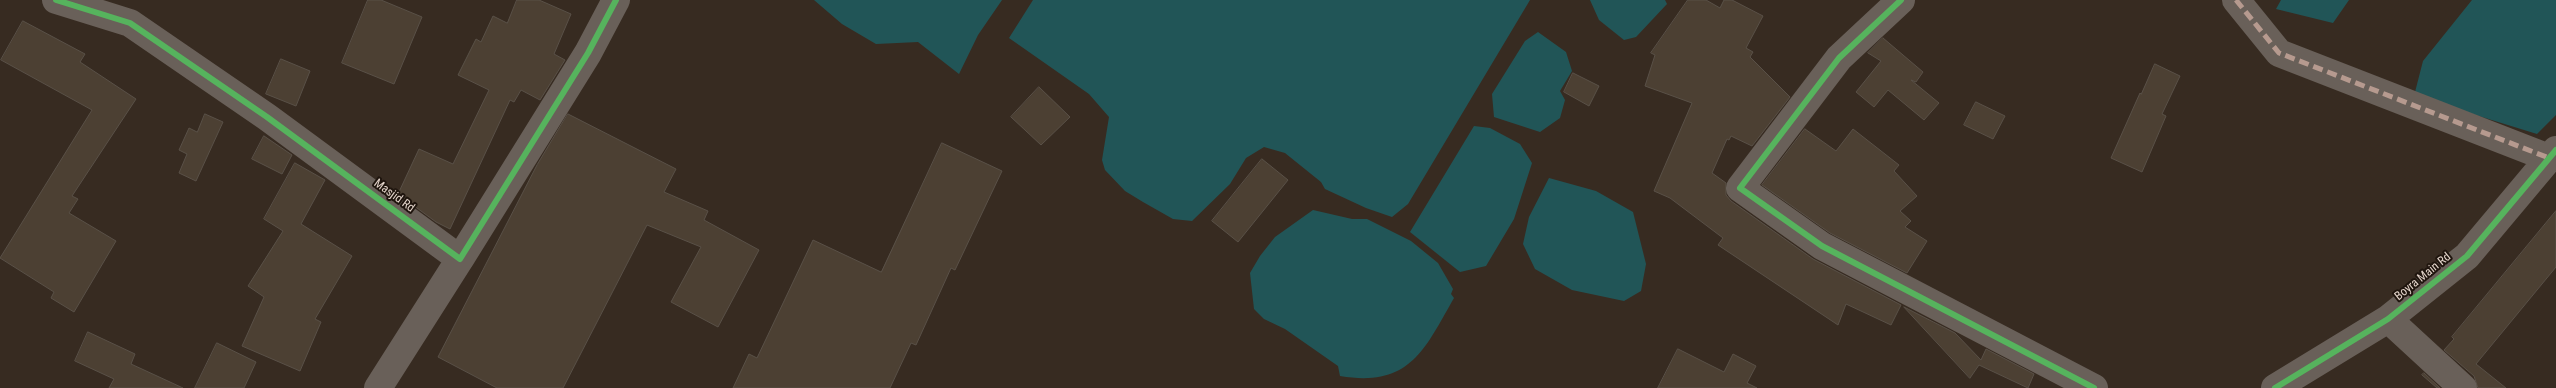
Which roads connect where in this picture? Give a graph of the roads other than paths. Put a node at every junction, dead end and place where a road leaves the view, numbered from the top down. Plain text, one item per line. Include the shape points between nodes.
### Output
1 (56, 0) edge
2 (616, 0) edge
3 (1901, 0) edge
4 (2236, 0) edge
5 (2553, 154) edge
6 (460, 258) junction
7 (2388, 319) junction
8 (387, 381) edge
9 (2094, 388) edge
10 (2275, 388) edge
11 (2463, 388) edge

1 - 6 street, Masjid Rd via 130,23 267,117
2 - 6 street via 588,53
3 - 9 street via 1839,58 1740,188 1822,246
4 - 5 street via 2279,53
5 - 7 street, Boyra Main Rd via 2467,256
6 - 8 street
7 - 10 street, Boyra Main Rd
7 - 11 street

